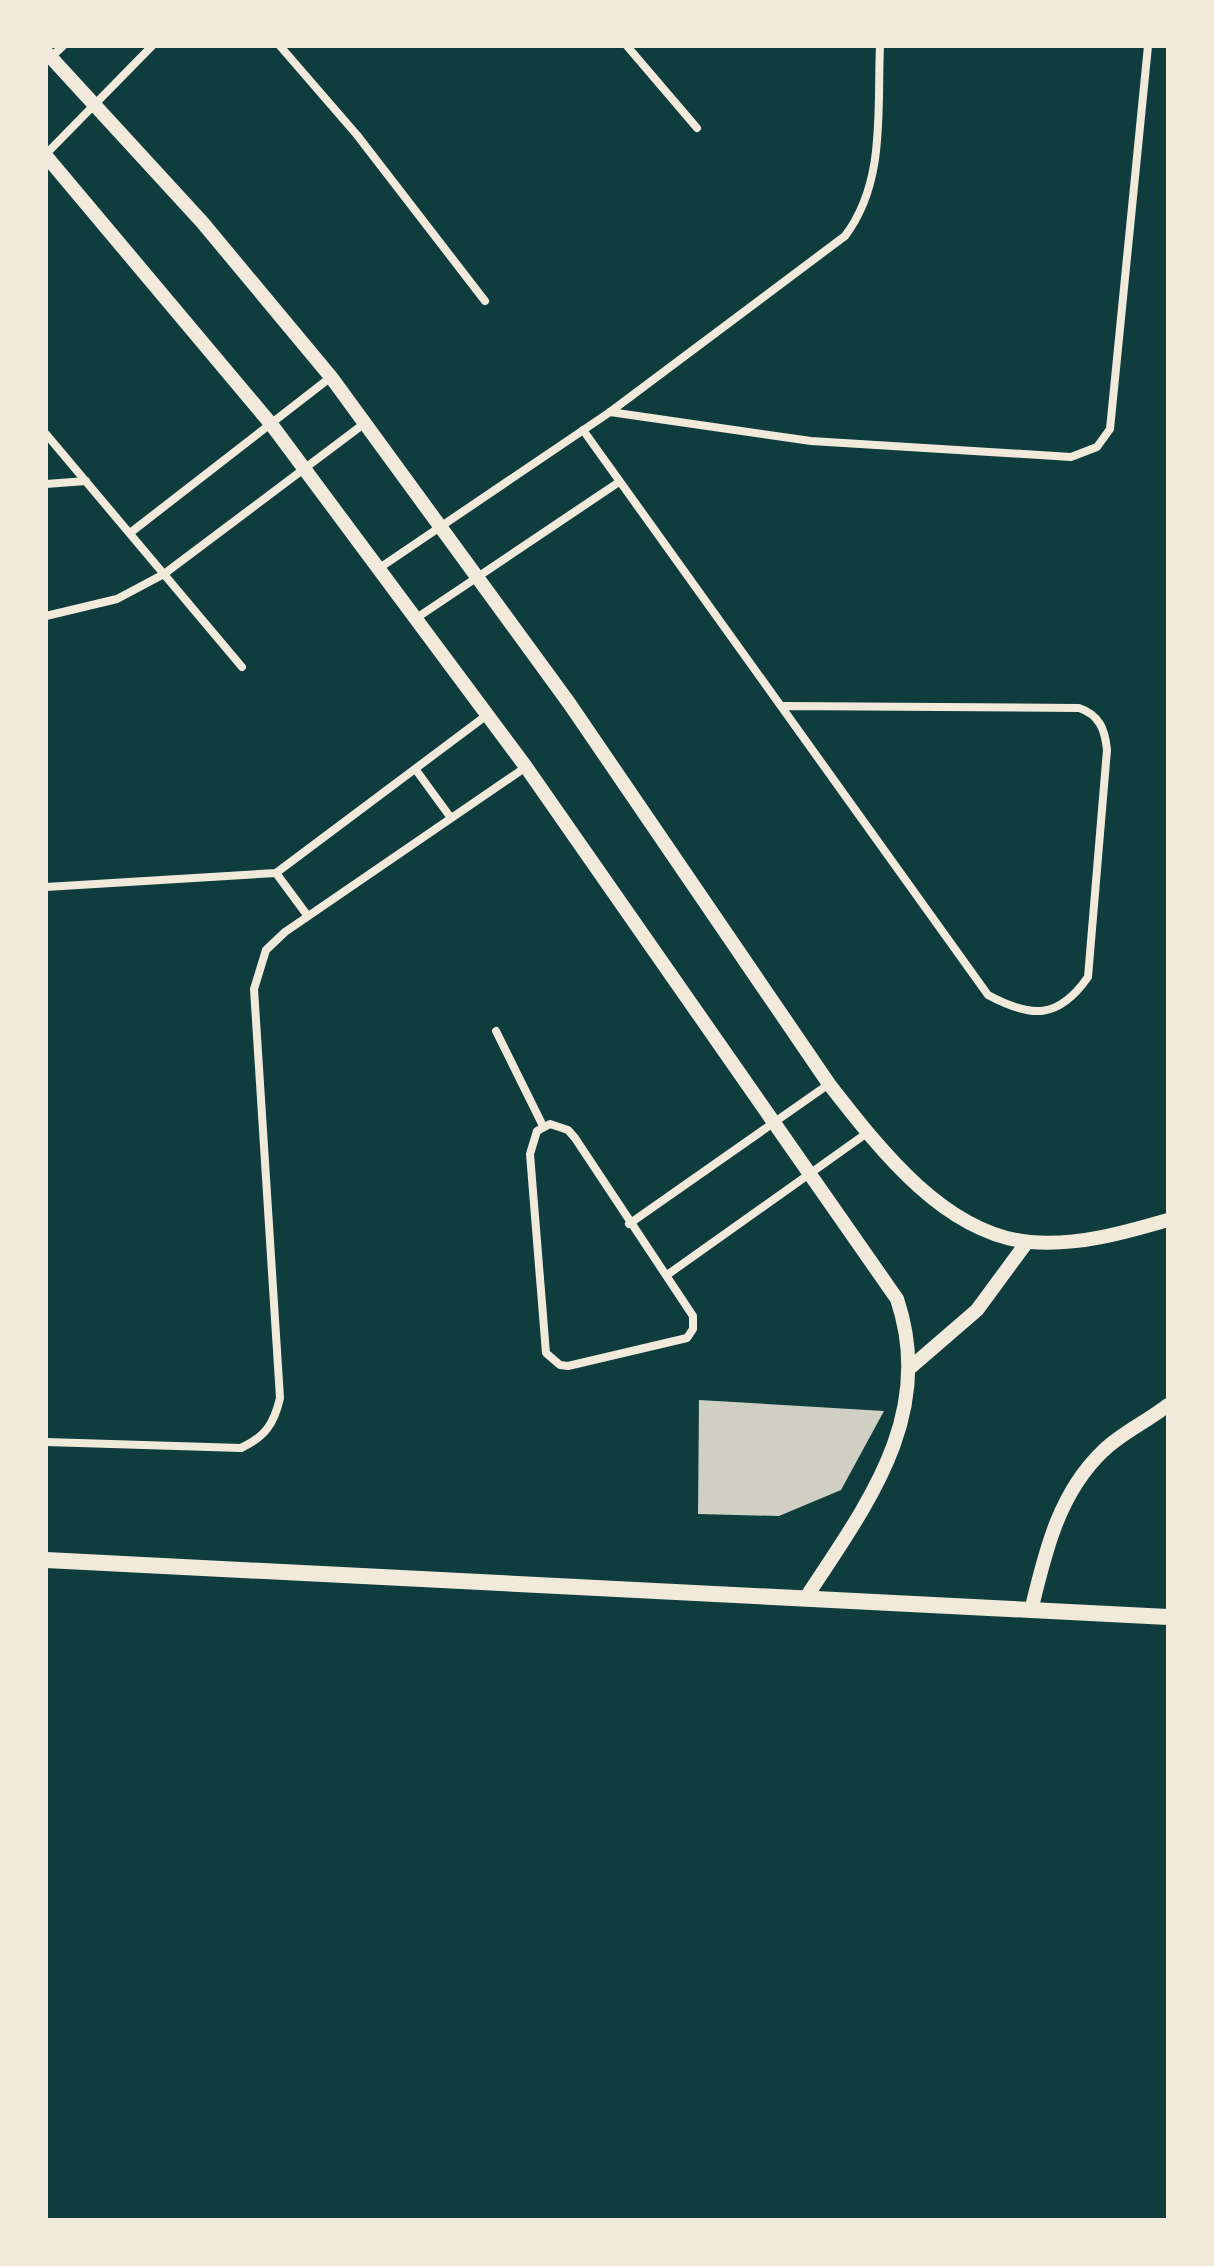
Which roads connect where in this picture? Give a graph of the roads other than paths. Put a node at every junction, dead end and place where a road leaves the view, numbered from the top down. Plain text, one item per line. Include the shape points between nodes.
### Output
1 (63, 46) edge
2 (152, 46) edge
3 (280, 46) edge
4 (627, 46) edge
5 (880, 46) edge
6 (1148, 46) edge
7 (48, 57) edge
8 (95, 104) junction
9 (697, 128) dead end
10 (46, 155) edge
11 (485, 301) dead end
12 (331, 377) junction
13 (610, 412) junction
14 (365, 423) junction
15 (271, 424) junction
16 (583, 430) junction
17 (46, 434) edge
18 (304, 469) junction
19 (86, 481) junction
20 (619, 482) junction
21 (46, 484) edge
22 (440, 527) junction
23 (130, 533) junction
24 (378, 569) junction
25 (164, 574) junction
26 (478, 578) junction
27 (46, 616) edge
28 (415, 619) junction
29 (242, 667) dead end
30 (784, 706) junction
31 (487, 715) junction
32 (526, 767) junction
33 (416, 770) junction
34 (451, 818) junction
35 (276, 873) junction
36 (46, 887) edge
37 (307, 915) junction
38 (496, 1031) dead end
39 (829, 1084) junction
40 (775, 1122) junction
41 (543, 1126) junction
42 (867, 1133) junction
43 (811, 1172) junction
44 (1168, 1220) edge
45 (629, 1224) junction
46 (1027, 1242) junction
47 (667, 1275) junction
48 (911, 1367) junction
49 (1168, 1405) edge
50 (46, 1442) edge
51 (46, 1560) edge
52 (807, 1596) junction
53 (1031, 1611) junction
54 (1168, 1617) edge

1 - 7 street
2 - 8 street
3 - 11 street via 357,135
4 - 9 street
5 - 13 street via 874,179 861,216 818,259
6 - 13 street via 1110,429 1097,447 1071,457 811,441
7 - 8 street
8 - 10 street
8 - 12 street
10 - 15 street
12 - 14 street
12 - 15 street
13 - 16 street
14 - 18 street
14 - 22 street
15 - 18 street
15 - 23 street
16 - 20 street
16 - 22 street
17 - 19 street
18 - 24 street
18 - 25 street
19 - 21 street
19 - 23 street
20 - 26 street
20 - 30 street
22 - 24 street
22 - 26 street
23 - 25 street
24 - 28 street
25 - 27 street via 117,599
25 - 29 street
26 - 28 street
26 - 39 street
28 - 31 street
30 - 30 street via 1079,708 1094,715 1107,750 1088,977 1065,1005 1039,1012 1015,1010 988,995
31 - 32 street
31 - 33 street
32 - 34 street
32 - 40 street
33 - 34 street
33 - 35 street
34 - 37 street
35 - 36 street
35 - 37 street
37 - 50 street via 266,950 254,989 280,1398 269,1428 260,1440 241,1448
38 - 41 street
39 - 40 street
39 - 42 street
40 - 43 street
40 - 45 street
41 - 45 street via 557,1125 575,1138
41 - 47 street via 532,1140 530,1154 546,1353 568,1366 687,1338 693,1316
42 - 43 street
42 - 46 street via 951,1212 982,1229
43 - 47 street
43 - 48 street via 897,1299 908,1330
44 - 46 street via 1107,1237
45 - 47 street
46 - 48 street via 977,1310
48 - 52 street via 906,1414 888,1456
49 - 53 street via 1103,1451 1067,1498 1048,1541
51 - 52 main road
52 - 53 main road
53 - 54 main road

